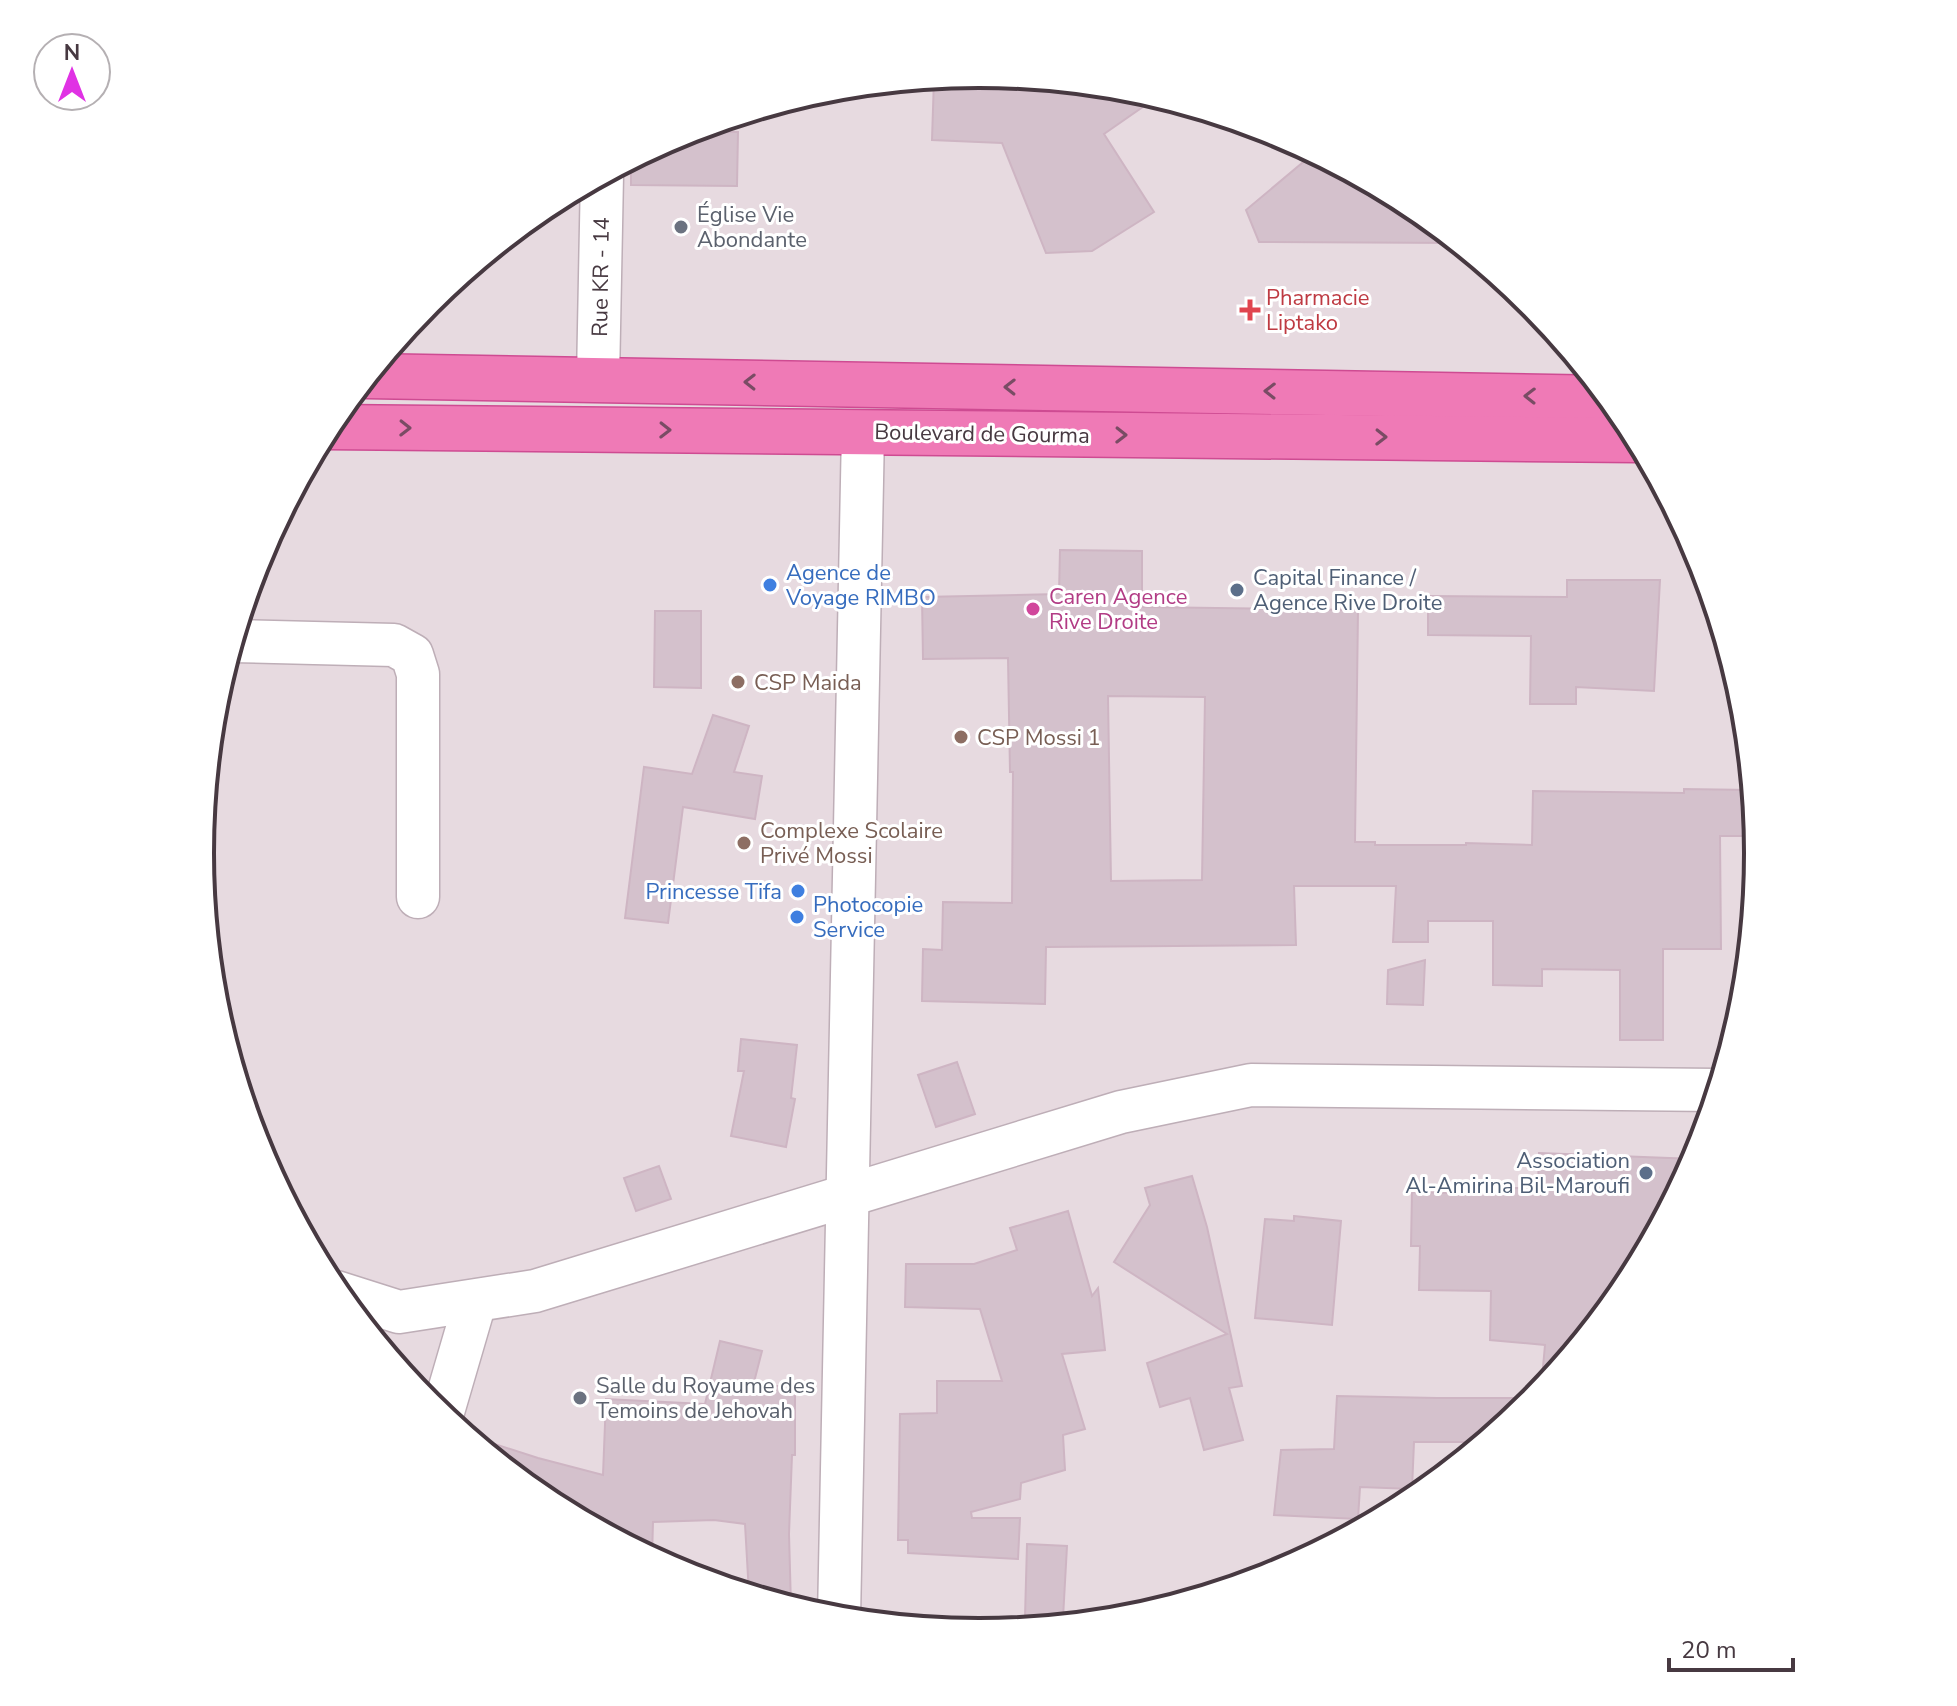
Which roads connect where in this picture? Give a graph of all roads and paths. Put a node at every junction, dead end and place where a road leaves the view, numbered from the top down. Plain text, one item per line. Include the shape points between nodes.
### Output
1 (602, 187) edge
2 (381, 376) edge
3 (598, 379) junction
4 (1593, 398) edge
5 (343, 427) edge
6 (863, 432) junction
7 (1622, 440) edge
8 (244, 641) edge
9 (418, 897) dead end
10 (1706, 1090) edge
11 (849, 1194) junction
12 (357, 1299) edge
13 (475, 1302) junction
14 (446, 1402) edge
15 (839, 1605) edge

1 - 3 street, Rue KR - 14
2 - 3 highway
4 -> 3 highway
5 -> 6 highway, Boulevard de Gourma
6 -> 7 highway, Boulevard de Gourma
6 - 11 street
8 - 9 street via 394,645 412,655 418,674
10 - 11 street via 1251,1085 1121,1112
11 - 13 street via 535,1291
11 - 15 street
12 - 13 street via 399,1312
13 - 14 street

